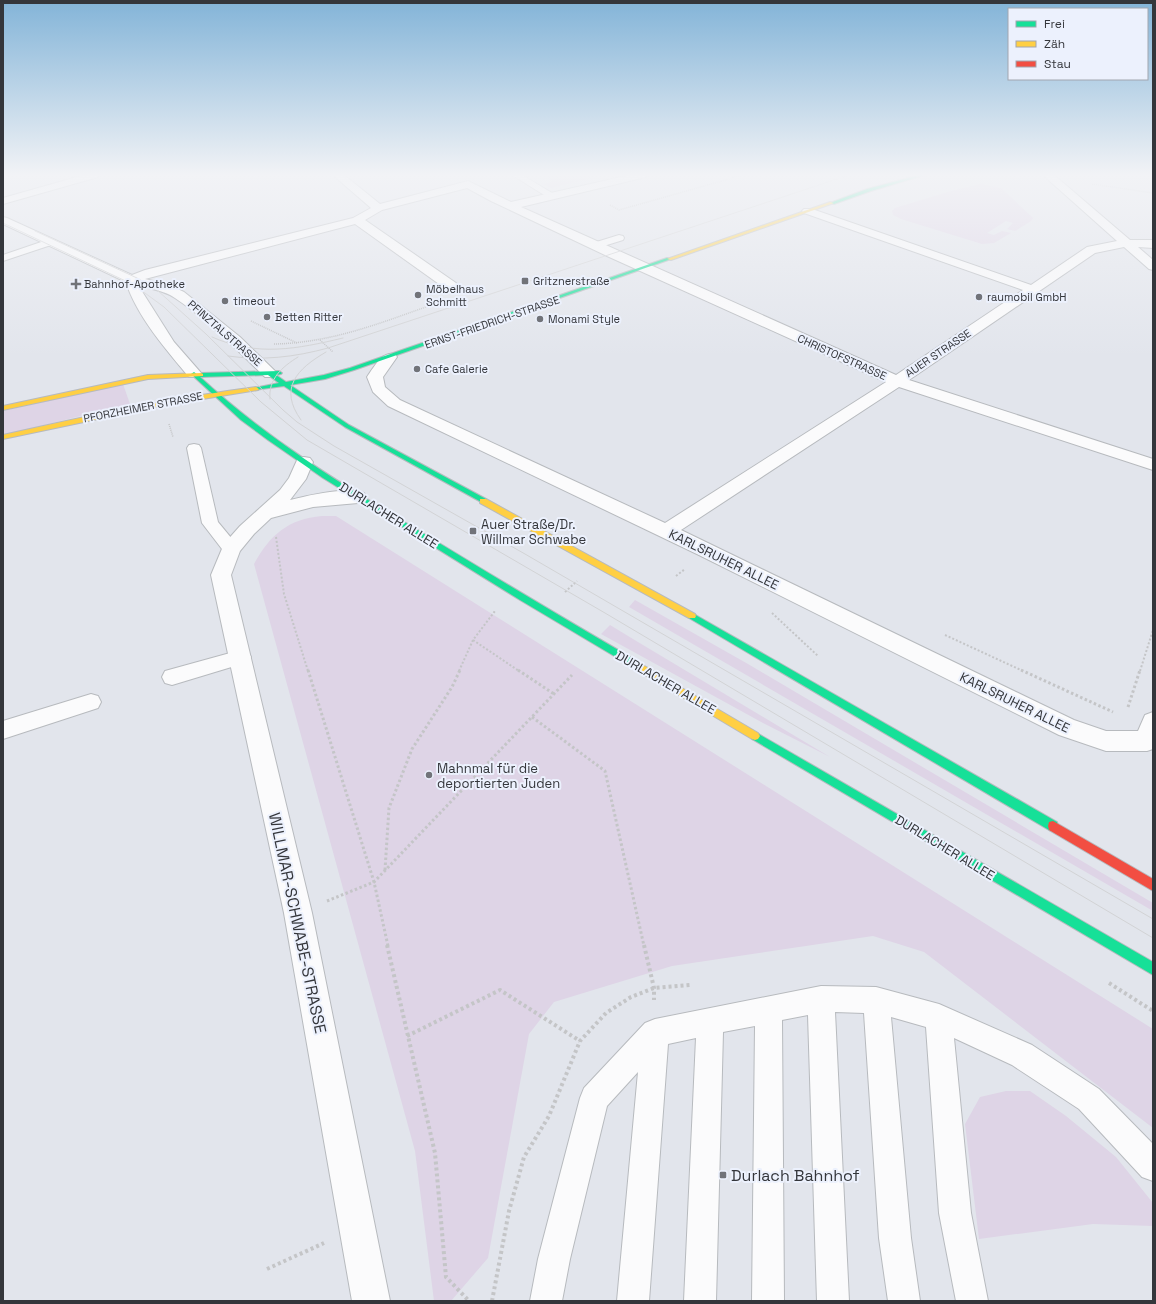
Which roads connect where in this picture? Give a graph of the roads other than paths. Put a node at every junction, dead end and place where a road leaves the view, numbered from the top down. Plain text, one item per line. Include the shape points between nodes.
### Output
1 (37, 236) edge
2 (294, 236) edge
3 (379, 236) edge
4 (573, 236) edge
5 (729, 236) edge
6 (879, 236) edge
7 (1119, 236) edge
8 (619, 238) dead end
9 (50, 242) junction
10 (1127, 243) junction
11 (1153, 244) edge
12 (594, 246) junction
13 (3, 258) edge
14 (629, 262) junction
15 (645, 262) junction
16 (617, 266) dead end
17 (1153, 266) edge
18 (132, 280) junction
19 (451, 286) dead end
20 (1032, 289) junction
21 (390, 358) junction
22 (291, 371) dead end
23 (194, 374) junction
24 (270, 374) junction
25 (897, 381) junction
26 (285, 384) junction
27 (214, 394) junction
28 (3, 408) edge
29 (3, 437) edge
30 (194, 448) dead end
31 (304, 462) junction
32 (1153, 465) edge
33 (358, 497) junction
34 (266, 514) junction
35 (666, 531) junction
36 (231, 549) junction
37 (241, 657) junction
38 (172, 677) dead end
39 (91, 702) dead end
40 (1153, 722) edge
41 (3, 730) edge
42 (1153, 885) edge
43 (1153, 969) edge
44 (821, 999) junction
45 (876, 1000) junction
46 (768, 1011) junction
47 (938, 1017) junction
48 (710, 1023) junction
49 (655, 1033) junction
50 (1153, 1166) edge
51 (370, 1301) edge
52 (546, 1301) edge
53 (633, 1301) edge
54 (700, 1301) edge
55 (768, 1301) edge
56 (833, 1301) edge
57 (904, 1301) edge
58 (972, 1301) edge

1 - 9 street, PFINZTALSTRASSE
2 - 18 street via 150,273
3 - 19 street
4 - 12 street
5 - 15 main road, ERNST-FRIEDRICH-STRASSE
6 - 20 street
7 - 10 street
8 - 12 lane
9 - 13 lane
9 - 18 street, PFINZTALSTRASSE
10 - 11 street, AUER STRASSE
10 - 17 street
10 - 20 street, AUER STRASSE via 1091,250
12 - 14 street
14 - 15 street, CHRISTOFSTRASSE
14 - 16 main road
15 - 21 main road, ERNST-FRIEDRICH-STRASSE
15 - 25 street, CHRISTOFSTRASSE
18 - 23 street via 136,293 168,344
18 - 24 street, PFINZTALSTRASSE via 164,288 179,295 235,340
20 - 25 street, AUER STRASSE
21 - 26 main road, ERNST-FRIEDRICH-STRASSE via 325,377
21 - 35 street, KARLSRUHER ALLEE via 375,377 378,389 394,402
22 - 24 main road
23 - 24 main road, PFORZHEIMER STRASSE
23 - 27 main road, DURLACHER ALLEE
23 - 28 main road, PFORZHEIMER STRASSE via 141,378
24 - 26 main road
25 - 32 street, CHRISTOFSTRASSE
25 - 35 street, AUER STRASSE
26 - 27 main road, PFORZHEIMER STRASSE
26 - 42 main road via 347,426 680,609
27 - 29 main road, PFORZHEIMER STRASSE via 125,409
27 - 31 main road, DURLACHER ALLEE via 263,434
30 - 36 lane via 210,523
31 - 33 main road, DURLACHER ALLEE
31 - 34 street, WILLMAR-SCHWABE-STRASSE via 297,479
33 - 34 street, WILLMAR-SCHWABE-STRASSE via 325,498 298,503
33 - 43 main road, DURLACHER ALLEE via 567,624
34 - 36 street, WILLMAR-SCHWABE-STRASSE via 247,530
35 - 40 street, KARLSRUHER ALLEE via 1067,728 1106,741 1147,741
36 - 37 street, WILLMAR-SCHWABE-STRASSE via 221,576
37 - 38 lane
37 - 51 street, WILLMAR-SCHWABE-STRASSE via 298,912
39 - 41 lane
44 - 45 lane
44 - 46 lane
44 - 56 lane
45 - 47 lane
45 - 57 lane via 895,1238
46 - 48 lane
46 - 55 lane
47 - 50 lane via 1022,1055 1089,1098
47 - 58 lane via 956,1213
48 - 49 lane
48 - 54 lane
49 - 52 lane via 594,1098 554,1258
49 - 53 lane

